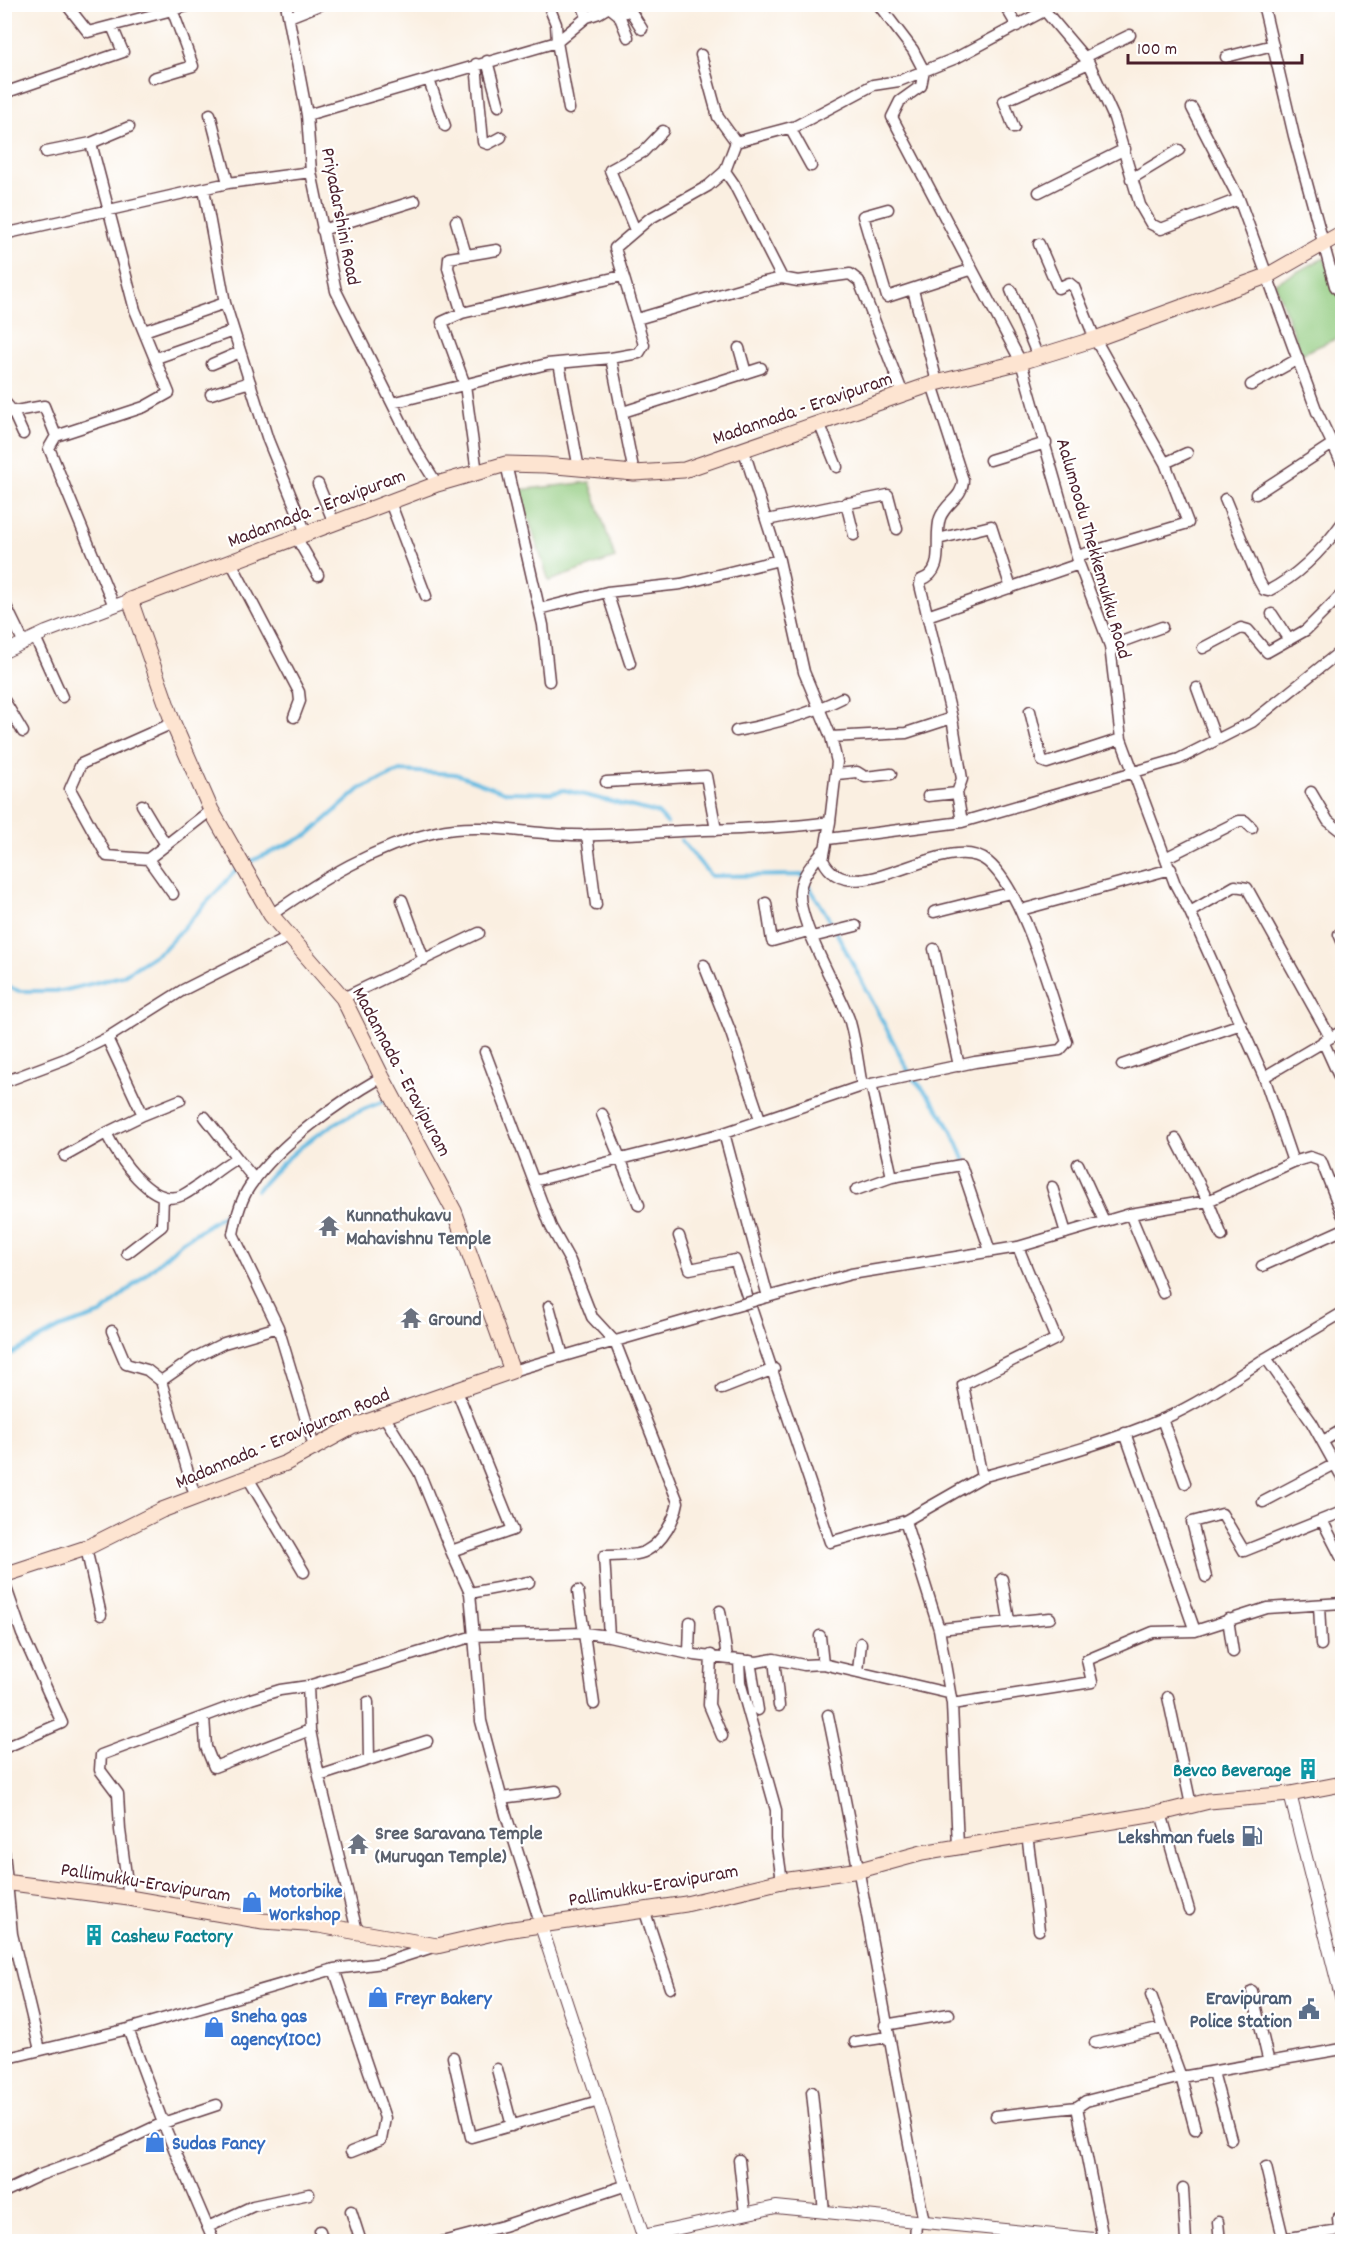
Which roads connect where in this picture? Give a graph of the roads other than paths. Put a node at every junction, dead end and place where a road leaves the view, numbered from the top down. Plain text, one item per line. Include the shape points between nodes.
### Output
1 (66, 4) edge
2 (195, 4) edge
3 (286, 4) edge
4 (322, 4) edge
5 (548, 4) edge
6 (582, 4) edge
7 (878, 4) edge
8 (1004, 4) edge
9 (1263, 4) edge
10 (1042, 8) edge
11 (173, 12) junction
12 (619, 15) junction
13 (289, 16) junction
14 (588, 17) junction
15 (112, 26) junction
16 (1017, 26) junction
17 (642, 29) dead end
18 (1130, 35) dead end
19 (628, 37) dead end
20 (557, 42) junction
21 (1273, 45) junction
22 (701, 55) dead end
23 (1226, 57) dead end
24 (1087, 60) junction
25 (481, 63) junction
26 (924, 71) junction
27 (153, 78) dead end
28 (429, 80) junction
29 (4, 93) edge
30 (499, 106) dead end
31 (1192, 108) dead end
32 (569, 109) dead end
33 (210, 114) dead end
34 (307, 116) junction
35 (445, 126) dead end
36 (129, 127) dead end
37 (790, 128) junction
38 (1014, 128) dead end
39 (663, 131) dead end
40 (501, 137) dead end
41 (736, 142) junction
42 (91, 143) junction
43 (1125, 149) junction
44 (1179, 150) dead end
45 (46, 152) dead end
46 (811, 166) dead end
47 (725, 171) junction
48 (311, 172) junction
49 (1131, 179) junction
50 (228, 183) junction
51 (204, 189) junction
52 (1039, 192) dead end
53 (1239, 199) junction
54 (416, 201) dead end
55 (888, 209) dead end
56 (111, 210) junction
57 (456, 221) dead end
58 (322, 230) junction
59 (635, 230) junction
60 (1342, 233) edge
61 (4, 234) edge
62 (1324, 243) junction
63 (1039, 244) dead end
64 (497, 250) dead end
65 (466, 255) junction
66 (970, 270) junction
67 (622, 276) junction
68 (1267, 276) junction
69 (782, 278) junction
70 (913, 290) junction
71 (1011, 290) dead end
72 (1342, 295) edge
73 (225, 303) junction
74 (462, 313) junction
75 (637, 319) junction
76 (144, 331) junction
77 (233, 331) junction
78 (1095, 339) junction
79 (739, 348) dead end
80 (240, 352) junction
81 (1038, 357) junction
82 (156, 358) junction
83 (611, 358) junction
84 (1298, 359) junction
85 (1021, 362) junction
86 (212, 363) dead end
87 (559, 363) junction
88 (761, 368) dead end
89 (746, 373) junction
90 (250, 382) junction
91 (934, 383) junction
92 (465, 385) junction
93 (1251, 386) dead end
94 (211, 394) dead end
95 (903, 394) junction
96 (4, 401) edge
97 (393, 403) junction
98 (623, 412) junction
99 (9, 413) edge
100 (820, 425) junction
101 (23, 434) dead end
102 (56, 436) junction
103 (1046, 443) junction
104 (1331, 445) junction
105 (744, 451) junction
106 (1187, 453) dead end
107 (990, 460) dead end
108 (1165, 463) junction
109 (506, 464) junction
110 (1342, 464) edge
111 (837, 467) dead end
112 (579, 468) junction
113 (477, 472) junction
114 (634, 473) junction
115 (318, 484) dead end
116 (437, 484) junction
117 (1256, 494) dead end
118 (1225, 500) dead end
119 (390, 502) junction
120 (846, 503) junction
121 (767, 520) junction
122 (334, 523) junction
123 (1342, 523) edge
124 (897, 529) dead end
125 (301, 535) junction
126 (854, 535) dead end
127 (938, 539) junction
128 (778, 560) junction
129 (1078, 560) junction
130 (231, 562) junction
131 (318, 575) dead end
132 (1011, 588) junction
133 (607, 592) junction
134 (1342, 594) edge
135 (426, 596) dead end
136 (130, 600) junction
137 (4, 602) edge
138 (114, 606) junction
139 (539, 609) junction
140 (1272, 614) dead end
141 (927, 616) junction
142 (1162, 627) dead end
143 (30, 640) junction
144 (1289, 640) junction
145 (1110, 646) junction
146 (1203, 648) dead end
147 (1342, 650) edge
148 (4, 652) edge
149 (630, 663) dead end
150 (549, 681) dead end
151 (1197, 688) dead end
152 (62, 697) dead end
153 (842, 698) dead end
154 (4, 700) edge
155 (820, 709) junction
156 (1030, 711) dead end
157 (294, 717) dead end
158 (952, 718) junction
159 (173, 723) junction
160 (736, 731) dead end
161 (23, 732) dead end
162 (831, 737) junction
163 (1121, 739) junction
164 (1216, 740) junction
165 (1134, 773) junction
166 (837, 774) junction
167 (891, 774) dead end
168 (606, 782) dead end
169 (1311, 792) dead end
170 (957, 793) junction
171 (928, 796) dead end
172 (142, 805) dead end
173 (211, 810) junction
174 (830, 822) junction
175 (962, 822) junction
176 (1252, 828) dead end
177 (716, 830) junction
178 (1342, 832) edge
179 (587, 835) junction
180 (826, 844) junction
181 (166, 845) junction
182 (1167, 858) junction
183 (148, 859) junction
184 (1171, 869) junction
185 (1010, 893) junction
186 (174, 894) dead end
187 (402, 900) dead end
188 (766, 903) dead end
189 (596, 905) dead end
190 (1021, 910) junction
191 (934, 912) dead end
192 (1190, 912) junction
193 (272, 915) junction
194 (856, 926) dead end
195 (479, 933) dead end
196 (810, 934) junction
197 (288, 937) junction
198 (934, 949) dead end
199 (423, 960) junction
200 (704, 965) dead end
201 (343, 998) junction
202 (1241, 1024) junction
203 (1342, 1031) edge
204 (107, 1038) junction
205 (1327, 1039) junction
206 (485, 1052) dead end
207 (1122, 1065) dead end
208 (959, 1066) junction
209 (382, 1077) junction
210 (1264, 1077) junction
211 (4, 1082) edge
212 (1342, 1083) edge
213 (867, 1085) junction
214 (180, 1100) dead end
215 (602, 1114) dead end
216 (143, 1115) junction
217 (205, 1117) dead end
218 (760, 1119) junction
219 (106, 1133) junction
220 (724, 1133) junction
221 (1176, 1139) dead end
222 (66, 1156) dead end
223 (237, 1158) junction
224 (619, 1158) junction
225 (1293, 1162) junction
226 (1078, 1164) dead end
227 (892, 1177) junction
228 (255, 1180) junction
229 (534, 1181) junction
230 (1052, 1187) dead end
231 (856, 1190) dead end
232 (163, 1196) junction
233 (1339, 1196) edge
234 (1208, 1201) junction
235 (639, 1205) dead end
236 (1130, 1214) junction
237 (1342, 1214) edge
238 (1104, 1221) junction
239 (1342, 1230) edge
240 (1066, 1233) junction
241 (679, 1236) dead end
242 (1222, 1236) dead end
243 (1018, 1247) junction
244 (990, 1251) junction
245 (127, 1253) dead end
246 (1262, 1266) dead end
247 (1163, 1293) dead end
248 (764, 1298) junction
249 (549, 1306) dead end
250 (1342, 1312) edge
251 (278, 1327) junction
252 (112, 1331) dead end
253 (615, 1342) junction
254 (563, 1356) junction
255 (1266, 1358) junction
256 (774, 1369) junction
257 (512, 1371) junction
258 (161, 1381) junction
259 (722, 1389) dead end
260 (457, 1391) junction
261 (384, 1416) junction
262 (1162, 1419) junction
263 (1342, 1430) edge
264 (1125, 1433) junction
265 (1323, 1441) junction
266 (315, 1450) junction
267 (1335, 1464) junction
268 (982, 1477) junction
269 (248, 1478) junction
270 (1342, 1478) edge
271 (1185, 1483) dead end
272 (195, 1496) junction
273 (1263, 1502) dead end
274 (1342, 1512) edge
275 (1322, 1520) junction
276 (905, 1521) junction
277 (86, 1548) junction
278 (451, 1551) junction
279 (1342, 1558) edge
280 (304, 1572) dead end
281 (4, 1575) edge
282 (1206, 1577) dead end
283 (1002, 1579) dead end
284 (4, 1582) edge
285 (529, 1582) dead end
286 (578, 1591) dead end
287 (471, 1593) junction
288 (1342, 1603) edge
289 (1319, 1605) junction
290 (720, 1611) dead end
291 (101, 1615) dead end
292 (1050, 1618) dead end
293 (1228, 1619) junction
294 (1009, 1620) junction
295 (690, 1622) dead end
296 (939, 1629) junction
297 (1195, 1631) junction
298 (584, 1633) junction
299 (474, 1636) junction
300 (609, 1636) junction
301 (820, 1636) dead end
302 (861, 1642) dead end
303 (1322, 1645) dead end
304 (1233, 1652) dead end
305 (689, 1653) junction
306 (711, 1655) junction
307 (727, 1657) junction
308 (774, 1659) junction
309 (744, 1660) junction
310 (823, 1664) junction
311 (858, 1671) junction
312 (308, 1686) junction
313 (1168, 1697) dead end
314 (950, 1699) junction
315 (368, 1702) dead end
316 (594, 1704) dead end
317 (779, 1706) dead end
318 (758, 1710) dead end
319 (828, 1715) dead end
320 (204, 1717) junction
321 (310, 1730) junction
322 (722, 1736) dead end
323 (427, 1742) dead end
324 (4, 1748) edge
325 (369, 1760) junction
326 (319, 1776) junction
327 (1342, 1784) edge
328 (556, 1791) dead end
329 (1290, 1794) junction
330 (501, 1798) junction
331 (1191, 1805) junction
332 (1161, 1813) junction
333 (1027, 1834) junction
334 (958, 1846) junction
335 (4, 1852) edge
336 (860, 1870) junction
337 (782, 1881) junction
338 (7, 1882) edge
339 (129, 1898) junction
340 (644, 1909) junction
341 (1188, 1910) dead end
342 (541, 1926) junction
343 (1039, 1930) dead end
344 (357, 1931) junction
345 (437, 1946) junction
346 (334, 1969) junction
347 (670, 1988) dead end
348 (1252, 1991) dead end
349 (1151, 1995) dead end
350 (1342, 2000) edge
351 (949, 2014) dead end
352 (885, 2025) junction
353 (1163, 2028) junction
354 (128, 2029) junction
355 (888, 2037) junction
356 (855, 2042) dead end
357 (1095, 2043) dead end
358 (1342, 2049) edge
359 (40, 2050) junction
360 (453, 2057) dead end
361 (4, 2059) edge
362 (1269, 2063) junction
363 (497, 2069) dead end
364 (1213, 2072) junction
365 (1181, 2077) junction
366 (812, 2092) dead end
367 (599, 2101) junction
368 (217, 2105) dead end
369 (1077, 2107) junction
370 (996, 2116) dead end
371 (163, 2123) junction
372 (512, 2126) junction
373 (1196, 2129) dead end
374 (1231, 2139) dead end
375 (351, 2152) dead end
376 (739, 2160) dead end
377 (1266, 2167) dead end
378 (627, 2185) junction
379 (1184, 2188) dead end
380 (4, 2193) edge
381 (309, 2194) dead end
382 (351, 2211) dead end
383 (824, 2212) junction
384 (745, 2214) junction
385 (1342, 2216) edge
386 (920, 2221) junction
387 (1218, 2222) dead end
388 (208, 2227) junction
389 (1029, 2237) edge
390 (639, 2239) edge
391 (1103, 2239) junction
392 (1284, 2240) edge
393 (214, 2241) edge
394 (361, 2241) edge
395 (442, 2241) edge
396 (915, 2241) edge
397 (1124, 2241) edge
398 (1186, 2241) edge
399 (1220, 2241) edge

1 - 15 street via 88,32
2 - 11 street
3 - 13 street, Priyadarshini Road
4 - 13 street
5 - 20 street via 556,24
6 - 14 street
7 - 26 street
8 - 16 street
9 - 21 street
10 - 16 street
10 - 24 street
11 - 15 street
11 - 27 street via 193,66
12 - 14 street via 609,7
12 - 17 street via 630,10
12 - 19 street
13 - 34 street, Priyadarshini Road
14 - 20 street
15 - 29 street via 123,52
16 - 26 street
18 - 24 street
20 - 25 street
20 - 32 street
21 - 23 street
21 - 62 street
22 - 41 street via 718,117
24 - 38 street via 1004,101
24 - 43 street
25 - 28 street
25 - 30 street
25 - 40 street via 483,142 488,144
26 - 37 street via 899,81 873,85
26 - 66 street, Aalumoodu Thekkemukku Road via 921,86 900,101 892,117
28 - 34 street
28 - 35 street
31 - 53 street
33 - 50 street
34 - 48 street, Priyadarshini Road
36 - 42 street
37 - 41 street
37 - 46 street
39 - 59 street via 643,152 610,170
41 - 47 street
42 - 45 street
42 - 56 street
43 - 49 street
43 - 52 street
44 - 49 street
47 - 59 street via 708,186
47 - 69 street
48 - 50 street
48 - 58 street, Priyadarshini Road
49 - 53 street via 1144,215 1161,229
50 - 51 street
51 - 56 street
51 - 73 street
53 - 68 street
54 - 58 street
55 - 70 street via 863,216 887,297
56 - 61 street
56 - 76 street via 135,310
57 - 65 street
58 - 97 street, Priyadarshini Road via 336,291
59 - 67 street via 615,248
60 - 62 main road, Madannada - Eravipuram
62 - 68 main road, Madannada - Eravipuram
62 - 72 street via 1335,286
63 - 78 street via 1058,288 1069,283 1074,288
64 - 65 street
65 - 74 street via 449,258 448,268
66 - 70 street
66 - 85 street, Aalumoodu Thekkemukku Road
67 - 74 street
67 - 75 street
68 - 78 main road, Madannada - Eravipuram
68 - 84 street
69 - 75 street
69 - 95 street via 819,279 840,273 859,281
70 - 91 street
71 - 81 street
73 - 76 street
73 - 77 street
74 - 92 street via 442,322
75 - 83 street via 645,345 642,350
76 - 82 street
77 - 80 street
77 - 82 street
78 - 81 main road, Madannada - Eravipuram
78 - 108 street
79 - 89 street
80 - 86 street
80 - 90 street
81 - 85 main road, Madannada - Eravipuram
82 - 102 street via 169,388 166,396
83 - 87 street
83 - 98 street
84 - 93 street
84 - 104 street
85 - 91 main road, Madannada - Eravipuram
85 - 103 street, Aalumoodu Thekkemukku Road
87 - 92 street
87 - 112 street
88 - 89 street
89 - 98 street
90 - 94 street
90 - 125 street
91 - 95 main road, Madannada - Eravipuram
91 - 127 street via 963,480 963,489 947,504 939,520
92 - 97 street
92 - 113 street
95 - 100 main road, Madannada - Eravipuram
96 - 99 street
97 - 116 street, Priyadarshini Road
98 - 114 street
99 - 101 street
99 - 102 street via 44,406
100 - 105 main road, Madannada - Eravipuram
100 - 111 street
102 - 138 street via 49,448 52,458
103 - 107 street
103 - 129 street, Aalumoodu Thekkemukku Road
104 - 110 street
104 - 117 street
105 - 114 main road, Madannada - Eravipuram via 684,470
105 - 121 street
106 - 108 street
108 - 129 street via 1188,523
109 - 112 main road, Madannada - Eravipuram
109 - 113 main road, Madannada - Eravipuram
109 - 139 street
112 - 114 main road, Madannada - Eravipuram
113 - 116 main road, Madannada - Eravipuram
115 - 122 street
116 - 119 main road, Madannada - Eravipuram
118 - 123 street via 1258,579 1268,591 1291,578 1323,550
119 - 122 main road, Madannada - Eravipuram
119 - 135 street
120 - 121 street
120 - 124 street via 888,495
120 - 126 street
121 - 128 street
122 - 125 main road, Madannada - Eravipuram
125 - 130 main road, Madannada - Eravipuram
125 - 131 street
127 - 132 street via 991,526
127 - 141 street via 936,568 932,577 921,580 920,585
128 - 133 street via 681,584
128 - 155 street via 804,672
129 - 132 street
129 - 145 street, Aalumoodu Thekkemukku Road
130 - 136 main road, Madannada - Eravipuram
130 - 157 street via 299,692
132 - 141 street
133 - 139 street
133 - 149 street
134 - 144 street via 1306,630
136 - 138 street
136 - 159 main road, Madannada - Eravipuram
137 - 143 street
138 - 143 street
139 - 150 street
140 - 144 street
141 - 158 street
142 - 145 street
143 - 148 street
143 - 152 street
144 - 146 street via 1267,652 1248,630 1241,628
145 - 163 street, Aalumoodu Thekkemukku Road
147 - 164 street via 1252,722
151 - 164 street
153 - 155 street
154 - 161 street
155 - 160 street
155 - 162 street
156 - 163 street via 1042,761 1047,763
158 - 162 street via 906,733
158 - 170 street via 962,779
159 - 173 main road, Madannada - Eravipuram
159 - 183 street via 81,764 70,789 107,856
162 - 166 street
163 - 165 street, Aalumoodu Thekkemukku Road
164 - 165 street via 1179,759
165 - 175 street
165 - 182 street, Aalumoodu Thekkemukku Road
166 - 167 street
166 - 174 street
168 - 177 street via 706,776
169 - 178 street via 1329,821
170 - 171 street
170 - 175 street
172 - 181 street
173 - 181 street
173 - 193 main road, Madannada - Eravipuram
174 - 177 street via 790,828
174 - 180 street
175 - 180 street
176 - 182 street via 1245,820 1239,821
177 - 179 street
179 - 189 street
179 - 193 street via 473,829 438,832 394,844 347,867
180 - 185 street via 826,866 843,879 880,877 947,855 970,853 988,862
180 - 196 street via 800,885
181 - 183 street
182 - 184 street, Aalumoodu Thekkemukku Road
183 - 186 street
184 - 190 street
184 - 192 street, Aalumoodu Thekkemukku Road
185 - 190 street
185 - 191 street
187 - 199 street
188 - 196 street via 772,941
190 - 208 street via 1065,1046 1060,1050
192 - 202 street, Aalumoodu Thekkemukku Road
192 - 205 street via 1235,886 1247,888
193 - 197 main road, Madannada - Eravipuram
194 - 196 street
195 - 199 street
196 - 213 street via 851,1024
197 - 201 main road, Madannada - Eravipuram
197 - 204 street via 183,990
198 - 208 street
199 - 201 street
200 - 218 street
201 - 209 main road, Madannada - Eravipuram
202 - 207 street
202 - 210 street, Aalumoodu Thekkemukku Road
203 - 205 street
204 - 211 street
204 - 216 street
205 - 210 street
205 - 212 street
206 - 229 street
208 - 213 street
209 - 228 street via 293,1141
209 - 257 main road, Madannada - Eravipuram via 454,1211
210 - 225 street, Aalumoodu Thekkemukku Road
213 - 218 street
213 - 227 street
214 - 216 street
215 - 224 street
216 - 219 street
217 - 223 street
218 - 220 street
219 - 222 street
219 - 232 street via 131,1173
220 - 224 street
220 - 248 street
221 - 234 street
223 - 228 street
223 - 232 street via 182,1196
224 - 229 street
224 - 235 street
225 - 233 street via 1310,1157 1321,1161
225 - 234 street
226 - 238 street
227 - 231 street
227 - 244 street via 961,1165
228 - 251 street via 240,1208 233,1234
229 - 253 street via 592,1317
230 - 240 street
232 - 245 street via 162,1226
233 - 237 street
234 - 236 street
234 - 242 street
236 - 238 street
236 - 247 street
238 - 240 street
239 - 246 street
240 - 243 street
241 - 256 street via 690,1269 735,1260
243 - 244 street
243 - 268 street via 1056,1339 963,1385
244 - 248 street via 851,1274
248 - 253 street, bridge
249 - 254 street
250 - 255 street
251 - 258 street via 224,1343
251 - 266 street
252 - 258 street via 126,1364 147,1370
253 - 254 street
253 - 300 street via 678,1502 676,1515 659,1540 645,1552 604,1556
254 - 257 street
255 - 262 street via 1200,1401
255 - 265 street
256 - 259 street
256 - 276 street via 830,1542
257 - 260 main road, Madannada - Eravipuram Road
258 - 272 street
260 - 261 main road, Madannada - Eravipuram Road
260 - 278 street via 513,1530
261 - 266 main road, Madannada - Eravipuram Road via 352,1427
261 - 278 street via 419,1472
262 - 264 street
262 - 271 street
263 - 265 street
264 - 268 street
264 - 297 street
265 - 267 street
266 - 269 main road, Madannada - Eravipuram Road
267 - 270 street
267 - 273 street
268 - 276 street
269 - 272 main road, Madannada - Eravipuram Road
269 - 280 street
272 - 277 main road, Madannada - Eravipuram Road
274 - 275 street
275 - 279 street
275 - 282 street via 1244,1551 1222,1514 1192,1521
276 - 296 street
277 - 281 main road, Madannada - Eravipuram Road
277 - 291 street
278 - 287 street
283 - 294 street
284 - 324 street via 22,1635 62,1723
285 - 287 street
286 - 298 street
287 - 299 street
288 - 289 street
289 - 293 street via 1268,1608
289 - 303 street
290 - 307 street
292 - 294 street
293 - 297 street
293 - 304 street
294 - 296 street
295 - 305 street
296 - 314 street
297 - 314 street via 1153,1632 1087,1660 1092,1682
298 - 299 street
298 - 300 street
298 - 316 street
299 - 312 street
299 - 330 street via 481,1721
300 - 305 street
301 - 310 street
302 - 311 street
305 - 306 street
306 - 307 street
306 - 322 street via 709,1705
307 - 309 street
308 - 309 street
308 - 310 street
308 - 317 street
309 - 318 street
309 - 337 street via 740,1682 776,1810
310 - 311 street
311 - 314 street
312 - 320 street via 280,1690
312 - 321 street
313 - 331 street
314 - 334 street
315 - 325 street
319 - 336 street
320 - 321 street via 206,1747 214,1767
320 - 339 street via 100,1755 100,1770 118,1794
321 - 326 street
323 - 325 street
325 - 326 street
326 - 344 street
327 - 329 main road, Pallimukku-Eravipuram
328 - 330 street
329 - 331 main road, Pallimukku-Eravipuram
329 - 350 street
330 - 342 street
331 - 332 main road, Pallimukku-Eravipuram
332 - 333 main road, Pallimukku-Eravipuram
332 - 341 street
333 - 334 main road, Pallimukku-Eravipuram
333 - 343 street
334 - 336 main road, Pallimukku-Eravipuram
335 - 338 street
336 - 337 main road, Pallimukku-Eravipuram
336 - 352 street
337 - 340 main road, Pallimukku-Eravipuram via 687,1904
338 - 339 main road, Pallimukku-Eravipuram
338 - 359 street via 12,1934
339 - 344 main road, Pallimukku-Eravipuram via 263,1921
340 - 342 main road, Pallimukku-Eravipuram
340 - 347 street
342 - 345 main road, Pallimukku-Eravipuram
342 - 367 street
344 - 345 main road, Pallimukku-Eravipuram
345 - 346 street via 383,1963
346 - 354 street
346 - 375 street via 385,2118 381,2140
348 - 362 street
349 - 353 street
351 - 352 street
352 - 355 street
353 - 357 street
353 - 365 street
354 - 359 street
354 - 371 street
355 - 356 street
355 - 386 street
358 - 362 street
359 - 361 street
360 - 372 street via 471,2138
362 - 364 street
363 - 372 street
364 - 365 street
364 - 374 street
365 - 369 street via 1086,2101
365 - 373 street
366 - 383 street
367 - 372 street
367 - 378 street
368 - 371 street
369 - 370 street
369 - 391 street
371 - 380 street
371 - 388 street
376 - 384 street
377 - 392 street
378 - 390 street
378 - 395 street via 503,2226
379 - 398 street
381 - 388 street via 254,2206
382 - 394 street
383 - 384 street via 776,2208
383 - 386 street
384 - 390 street
385 - 392 street via 1338,2218 1339,2230
386 - 389 street
386 - 396 street
387 - 399 street
388 - 393 street
389 - 391 street
391 - 397 street

